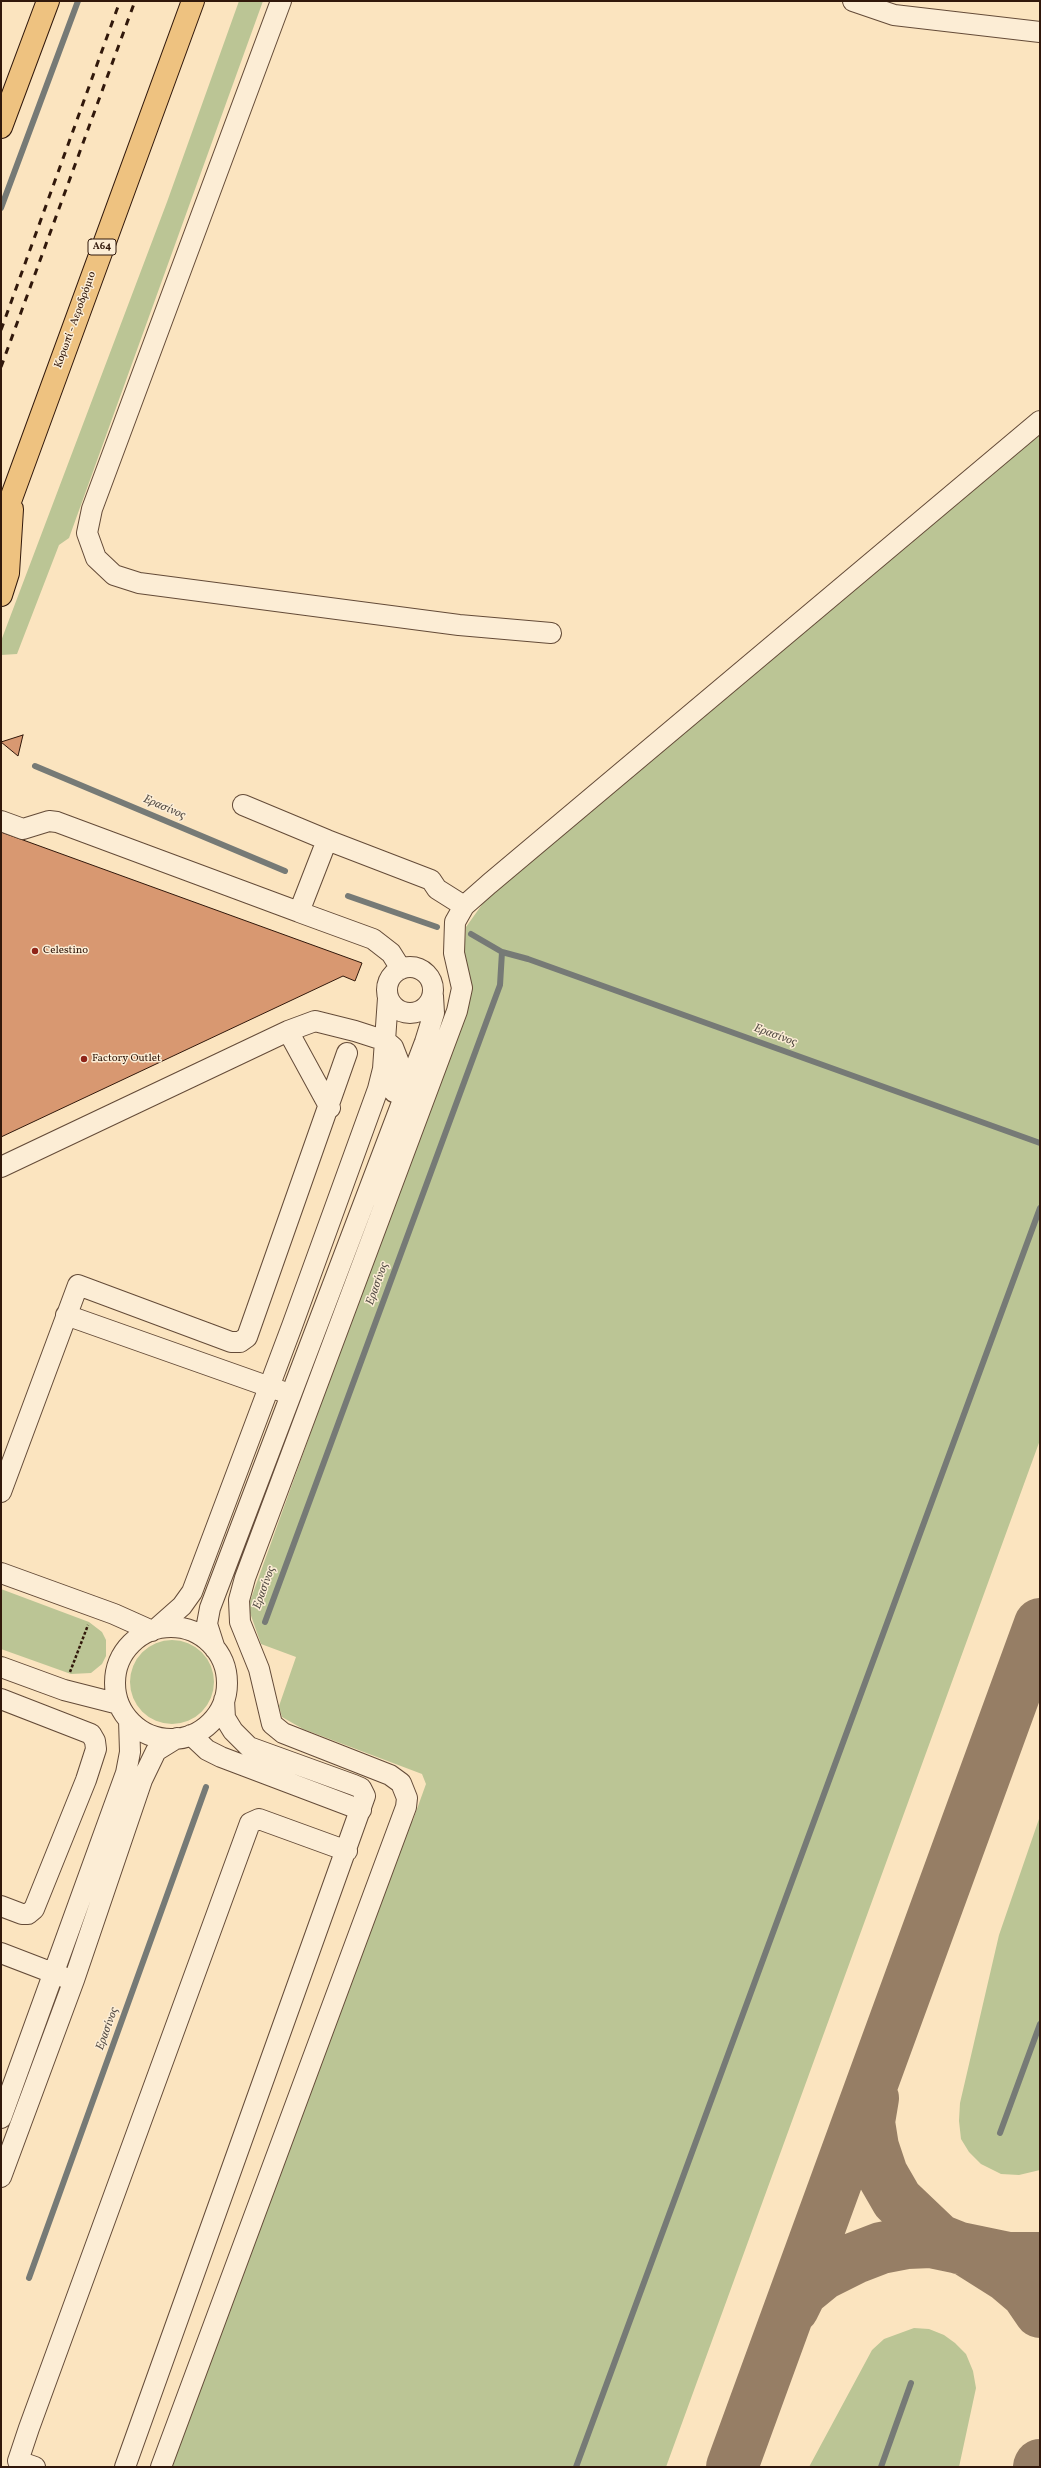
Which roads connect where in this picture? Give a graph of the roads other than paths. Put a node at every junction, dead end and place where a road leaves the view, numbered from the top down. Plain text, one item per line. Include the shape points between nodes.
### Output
1 (48, 1) edge
2 (193, 1) edge
3 (281, 1) edge
4 (853, 1) edge
5 (1040, 32) edge
6 (1, 127) edge
7 (1040, 421) edge
8 (13, 494) junction
9 (1, 526) edge
10 (1, 595) edge
11 (550, 633) dead end
12 (243, 805) dead end
13 (1, 821) edge
14 (327, 840) junction
15 (464, 906) junction
16 (300, 912) junction
17 (401, 969) junction
18 (433, 996) junction
19 (388, 998) junction
20 (288, 1031) junction
21 (386, 1041) junction
22 (347, 1053) dead end
23 (330, 1108) junction
24 (393, 1123) junction
25 (1, 1167) edge
26 (66, 1315) junction
27 (268, 1387) junction
28 (292, 1394) junction
29 (1, 1492) edge
30 (1, 1573) edge
31 (154, 1630) junction
32 (215, 1649) junction
33 (1, 1667) edge
34 (1, 1699) edge
35 (224, 1700) junction
36 (124, 1712) junction
37 (184, 1737) junction
38 (361, 1810) junction
39 (347, 1851) junction
40 (1, 1906) edge
41 (1, 1953) edge
42 (54, 1974) junction
43 (74, 1980) junction
44 (1, 2118) edge
45 (1, 2177) edge
46 (35, 2467) edge
47 (125, 2467) edge
48 (161, 2467) edge

1 - 6 highway
2 - 8 highway, Κορωπί - Αεροδρόμιο / Α64
3 - 11 street via 92,509 87,533 96,558 114,575 139,583 459,625
4 - 5 street via 894,15
7 - 15 street
8 - 9 highway, Κορωπί - Αεροδρόμιο / Α64
8 - 10 highway via 8,573
12 - 14 street
13 - 16 street via 23,829 49,821 58,822
14 - 15 street via 431,880 437,889
14 - 16 street
15 - 48 street via 455,922 454,953 462,988 457,1012 245,1578 239,1600 240,1622 259,1670 272,1724 283,1733 390,1775 401,1783 407,1798 406,1807
16 - 17 street via 373,939 390,953
17 - 18 street via 416,967 428,975 434,989
17 - 19 street via 395,972 388,984
18 - 19 street via 424,1008 411,1013 397,1009
18 - 24 street via 434,1013 430,1028
19 - 21 street
20 - 21 street via 315,1021
20 - 23 street
20 - 25 street
21 - 24 street via 397,1054 400,1065 390,1112
21 - 27 street via 378,1089
22 - 23 street
23 - 26 street via 247,1336 240,1342 231,1342 78,1285
24 - 28 street
26 - 27 street
26 - 29 street
27 - 28 street
27 - 31 street via 192,1592 182,1606
28 - 32 street via 210,1608 207,1624
30 - 31 street
31 - 32 street via 178,1628 188,1631 203,1638
31 - 36 street via 133,1643 120,1661 115,1678
32 - 35 street via 224,1668
33 - 36 street
34 - 40 street via 91,1734 96,1749 34,1909 28,1914 22,1914
35 - 37 street via 215,1718
35 - 38 street via 225,1718 233,1731 249,1746 360,1788 365,1796
36 - 37 street via 146,1733 156,1737
36 - 42 street via 130,1752 126,1773
37 - 38 street via 220,1757
37 - 43 street via 156,1751 149,1763
38 - 39 street
39 - 46 street via 259,1818 250,1823 22,2448 18,2461
39 - 47 street
41 - 42 street
42 - 43 street
42 - 44 street
43 - 45 street

